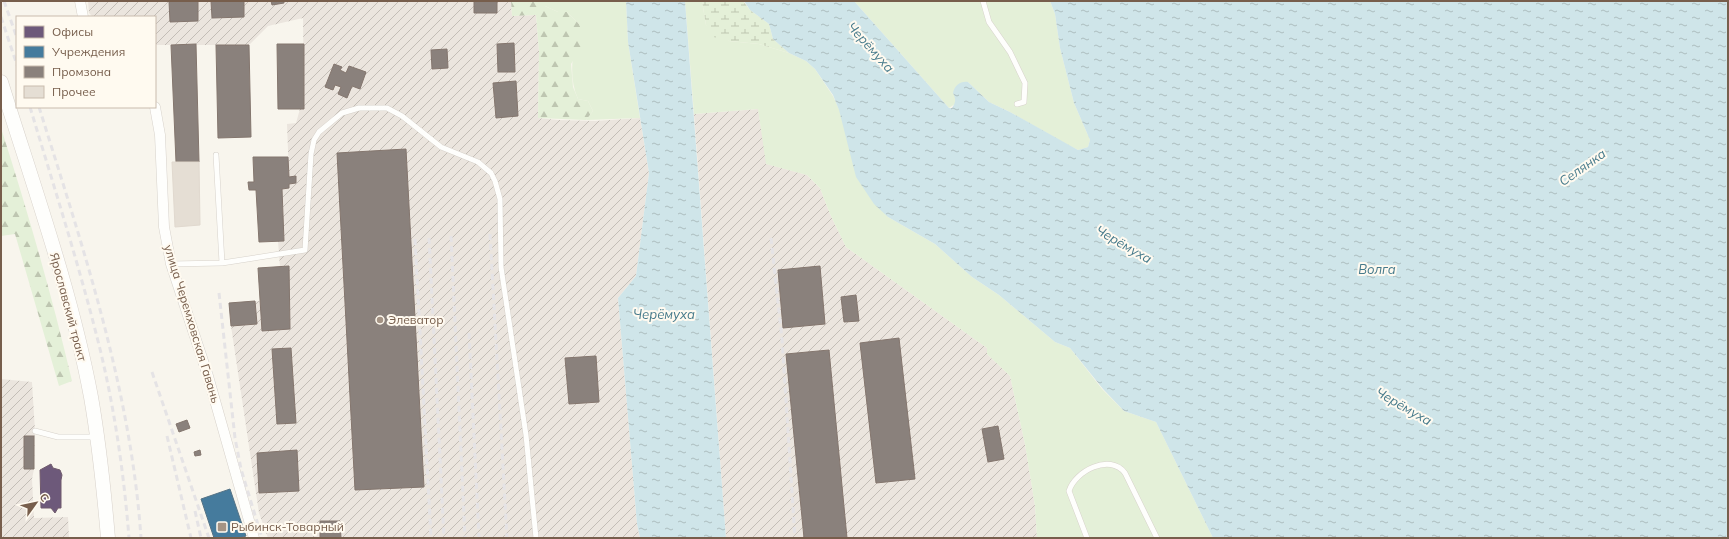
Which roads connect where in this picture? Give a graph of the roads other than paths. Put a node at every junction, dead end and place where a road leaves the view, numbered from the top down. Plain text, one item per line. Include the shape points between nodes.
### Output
1 (80, 1) edge
2 (983, 1) edge
3 (83, 16) edge
4 (1, 82) edge
5 (1017, 104) dead end
6 (155, 108) edge
7 (216, 155) dead end
8 (222, 263) junction
9 (172, 264) junction
10 (35, 431) dead end
11 (97, 437) junction
12 (108, 538) edge
13 (254, 538) edge
14 (536, 538) edge
15 (1087, 538) edge
16 (1157, 538) edge

1 - 3 street
2 - 5 lane via 989,22 1010,52 1025,83 1024,102
4 - 11 street, Ярославский тракт via 70,309 91,396
6 - 9 street, улица Черемховская Гавань via 160,143 164,227
7 - 8 lane
8 - 9 lane
8 - 14 lane via 305,250 314,140 334,118 346,112 359,108 387,108 402,116 441,147 478,162 485,168 496,181 500,199 501,267 526,435
9 - 13 street, улица Черемховская Гавань via 208,376
10 - 11 lane via 58,437
11 - 12 street, Ярославский тракт
15 - 16 lane via 1069,491 1075,480 1106,464 1117,465 1125,473

